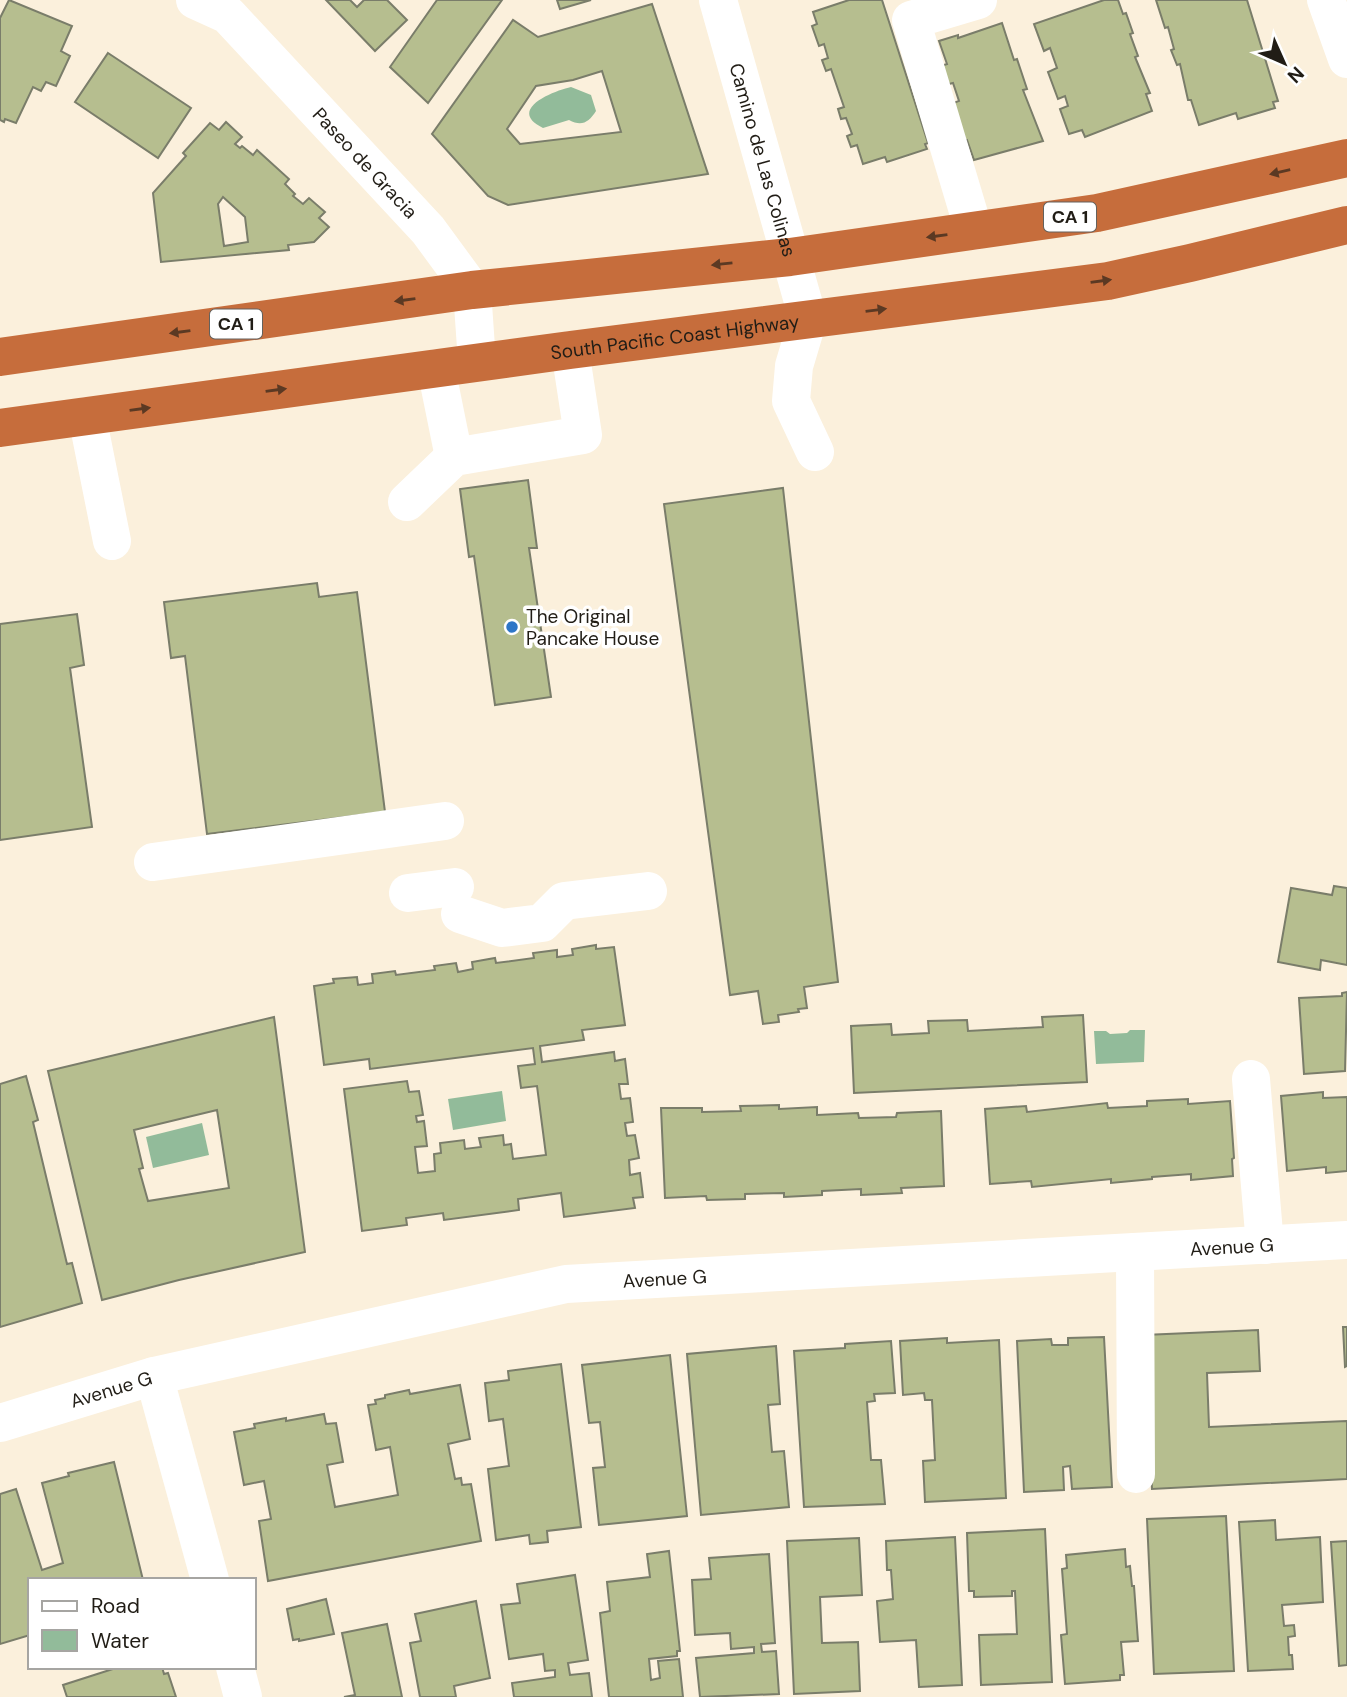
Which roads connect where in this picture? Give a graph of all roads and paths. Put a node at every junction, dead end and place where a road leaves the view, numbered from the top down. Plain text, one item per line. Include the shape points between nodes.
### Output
1 (718, 0) edge
2 (978, 0) edge
3 (1326, 0) edge
4 (214, 5) edge
5 (1347, 59) edge
6 (1347, 158) edge
7 (1347, 225) edge
8 (974, 231) junction
9 (790, 257) junction
10 (472, 290) junction
11 (808, 318) junction
12 (570, 350) junction
13 (0, 357) edge
14 (477, 362) junction
15 (436, 368) junction
16 (87, 416) junction
17 (0, 428) edge
18 (815, 452) dead end
19 (454, 457) junction
20 (407, 502) dead end
21 (112, 541) dead end
22 (445, 821) dead end
23 (153, 862) dead end
24 (648, 891) dead end
25 (408, 893) dead end
26 (1251, 1079) dead end
27 (1347, 1241) edge
28 (1265, 1245) junction
29 (1135, 1252) junction
30 (154, 1376) junction
31 (0, 1423) edge
32 (1136, 1474) dead end
33 (209, 1578) edge
34 (235, 1669) edge
35 (243, 1697) edge

1 - 9 street, Camino de Las Colinas
2 - 8 street via 911,20
3 - 5 street
4 - 10 street, Paseo de Gracia via 428,230
6 -> 8 highway, CA 1 via 1097,213
11 -> 7 highway, South Pacific Coast Highway via 1108,281
8 -> 9 highway, CA 1
9 -> 10 highway, CA 1
9 - 11 street, Camino de Las Colinas
10 -> 13 highway, CA 1
10 - 14 street
11 - 12 highway, South Pacific Coast Highway
11 - 18 street via 794,366 790,401
12 - 14 highway, South Pacific Coast Highway
12 - 19 street via 583,435
14 - 15 highway, South Pacific Coast Highway
16 -> 15 highway, South Pacific Coast Highway
15 - 19 street
16 - 17 highway, South Pacific Coast Highway
16 - 21 street
19 - 20 street
22 - 23 street
24 - 25 street via 564,901 542,923 502,928 457,901
26 - 28 street
27 - 28 street, Avenue G
28 - 29 street, Avenue G
29 - 30 street, Avenue G via 566,1284
29 - 32 street
30 - 31 street, Avenue G
30 - 33 street
34 - 35 street

